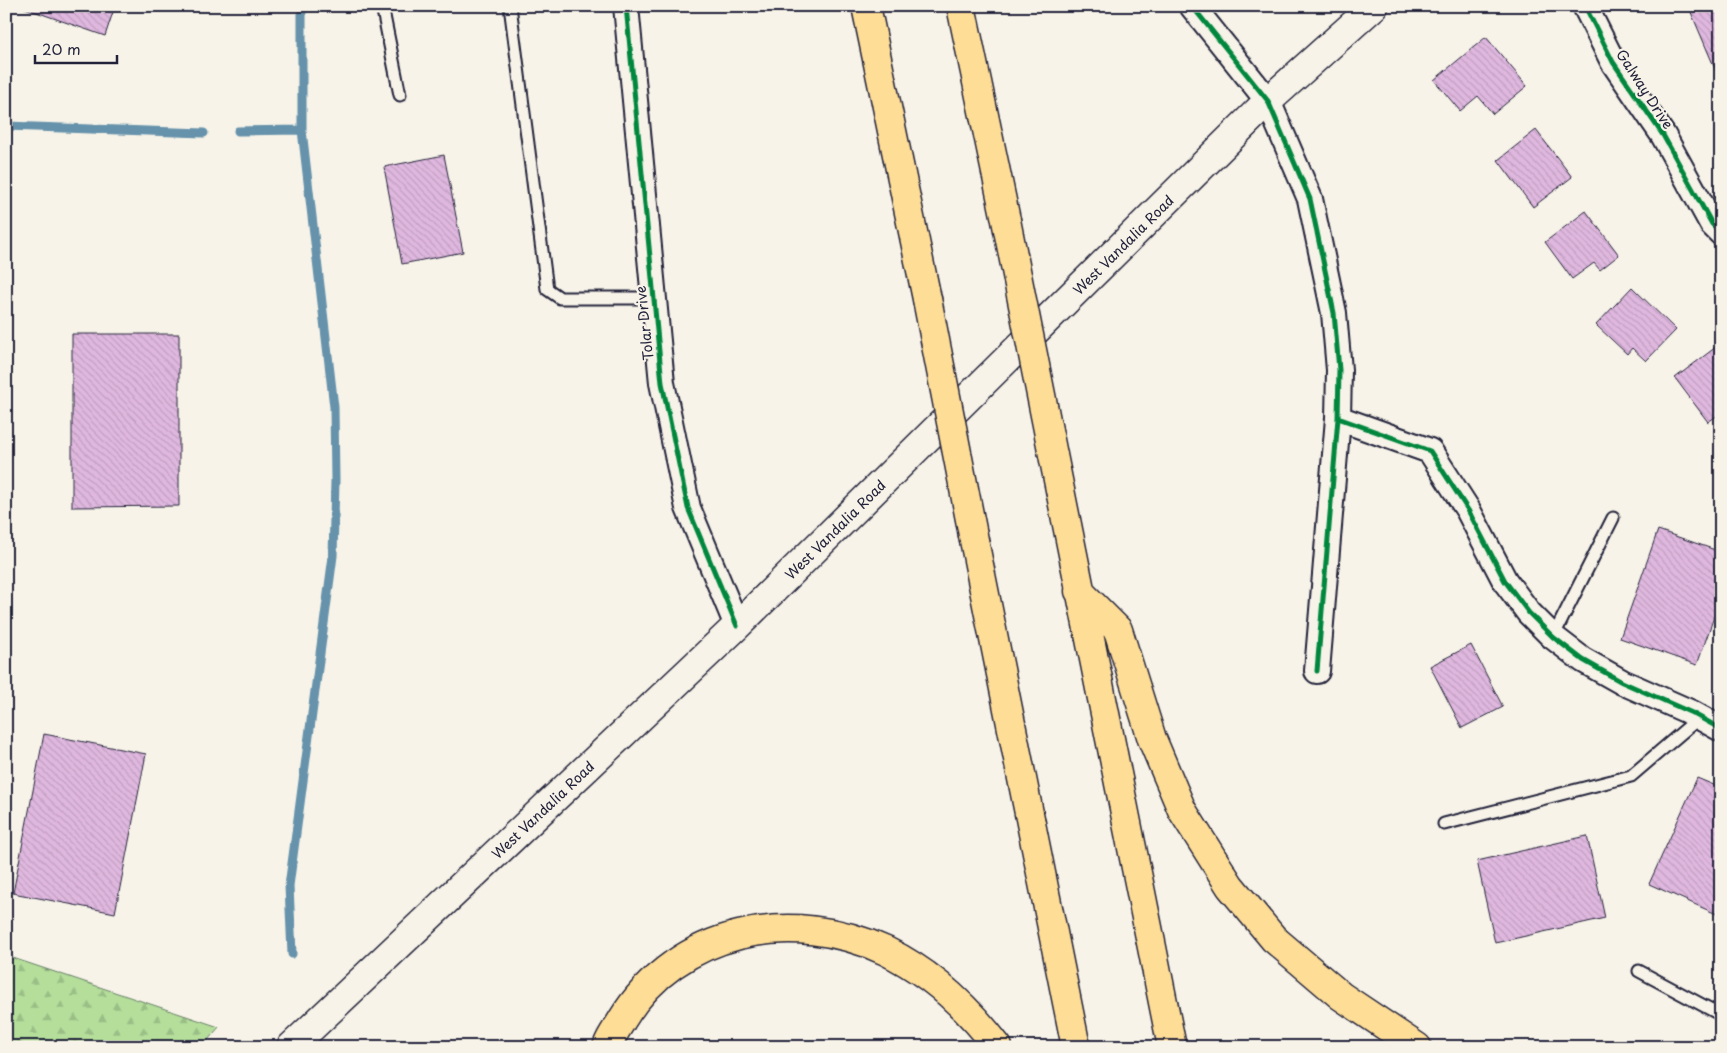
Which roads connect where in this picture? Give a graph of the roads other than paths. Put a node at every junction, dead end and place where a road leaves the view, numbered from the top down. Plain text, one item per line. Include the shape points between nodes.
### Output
1 (382, 6) edge
2 (510, 6) edge
3 (626, 6) edge
4 (866, 6) edge
5 (960, 6) edge
6 (1192, 6) edge
7 (1374, 6) edge
8 (1585, 6) edge
9 (400, 95) dead end
10 (1268, 101) junction
11 (1721, 233) edge
12 (653, 298) junction
13 (1338, 418) junction
14 (1613, 518) dead end
15 (1079, 591) junction
16 (736, 626) junction
17 (1553, 637) junction
18 (1317, 671) dead end
19 (1700, 717) junction
20 (1721, 729) edge
21 (1444, 824) dead end
22 (1639, 971) dead end
23 (1721, 1015) edge
24 (1721, 1043) edge
25 (291, 1047) edge
26 (607, 1047) edge
27 (998, 1047) edge
28 (1076, 1047) edge
29 (1172, 1047) edge
30 (1417, 1047) edge
31 (1719, 1047) edge

1 - 9 lane
2 - 12 lane via 547,288 560,298
3 - 12 street, Tolar Drive
4 - 28 highway, bridge via 928,299
5 - 15 highway, bridge
6 - 10 street
7 - 10 main road, West Vandalia Road
8 - 11 street, Galway Drive via 1613,62 1662,135 1712,224
10 - 13 street via 1310,199 1334,313 1339,370
10 - 16 main road, West Vandalia Road
12 - 16 street, Tolar Drive via 662,383 688,508
13 - 17 street via 1430,450 1468,510 1505,581 1529,613
13 - 18 street
14 - 17 lane
15 - 29 highway
15 - 30 highway via 1118,630 1152,739 1182,810 1230,886 1274,939 1341,996
16 - 25 main road, West Vandalia Road
17 - 19 street via 1583,660 1622,682
19 - 20 street
19 - 21 lane via 1631,776
22 - 23 lane
24 - 31 lane
26 - 27 highway via 646,987 676,962 707,944 774,929 841,936 886,952 948,991

